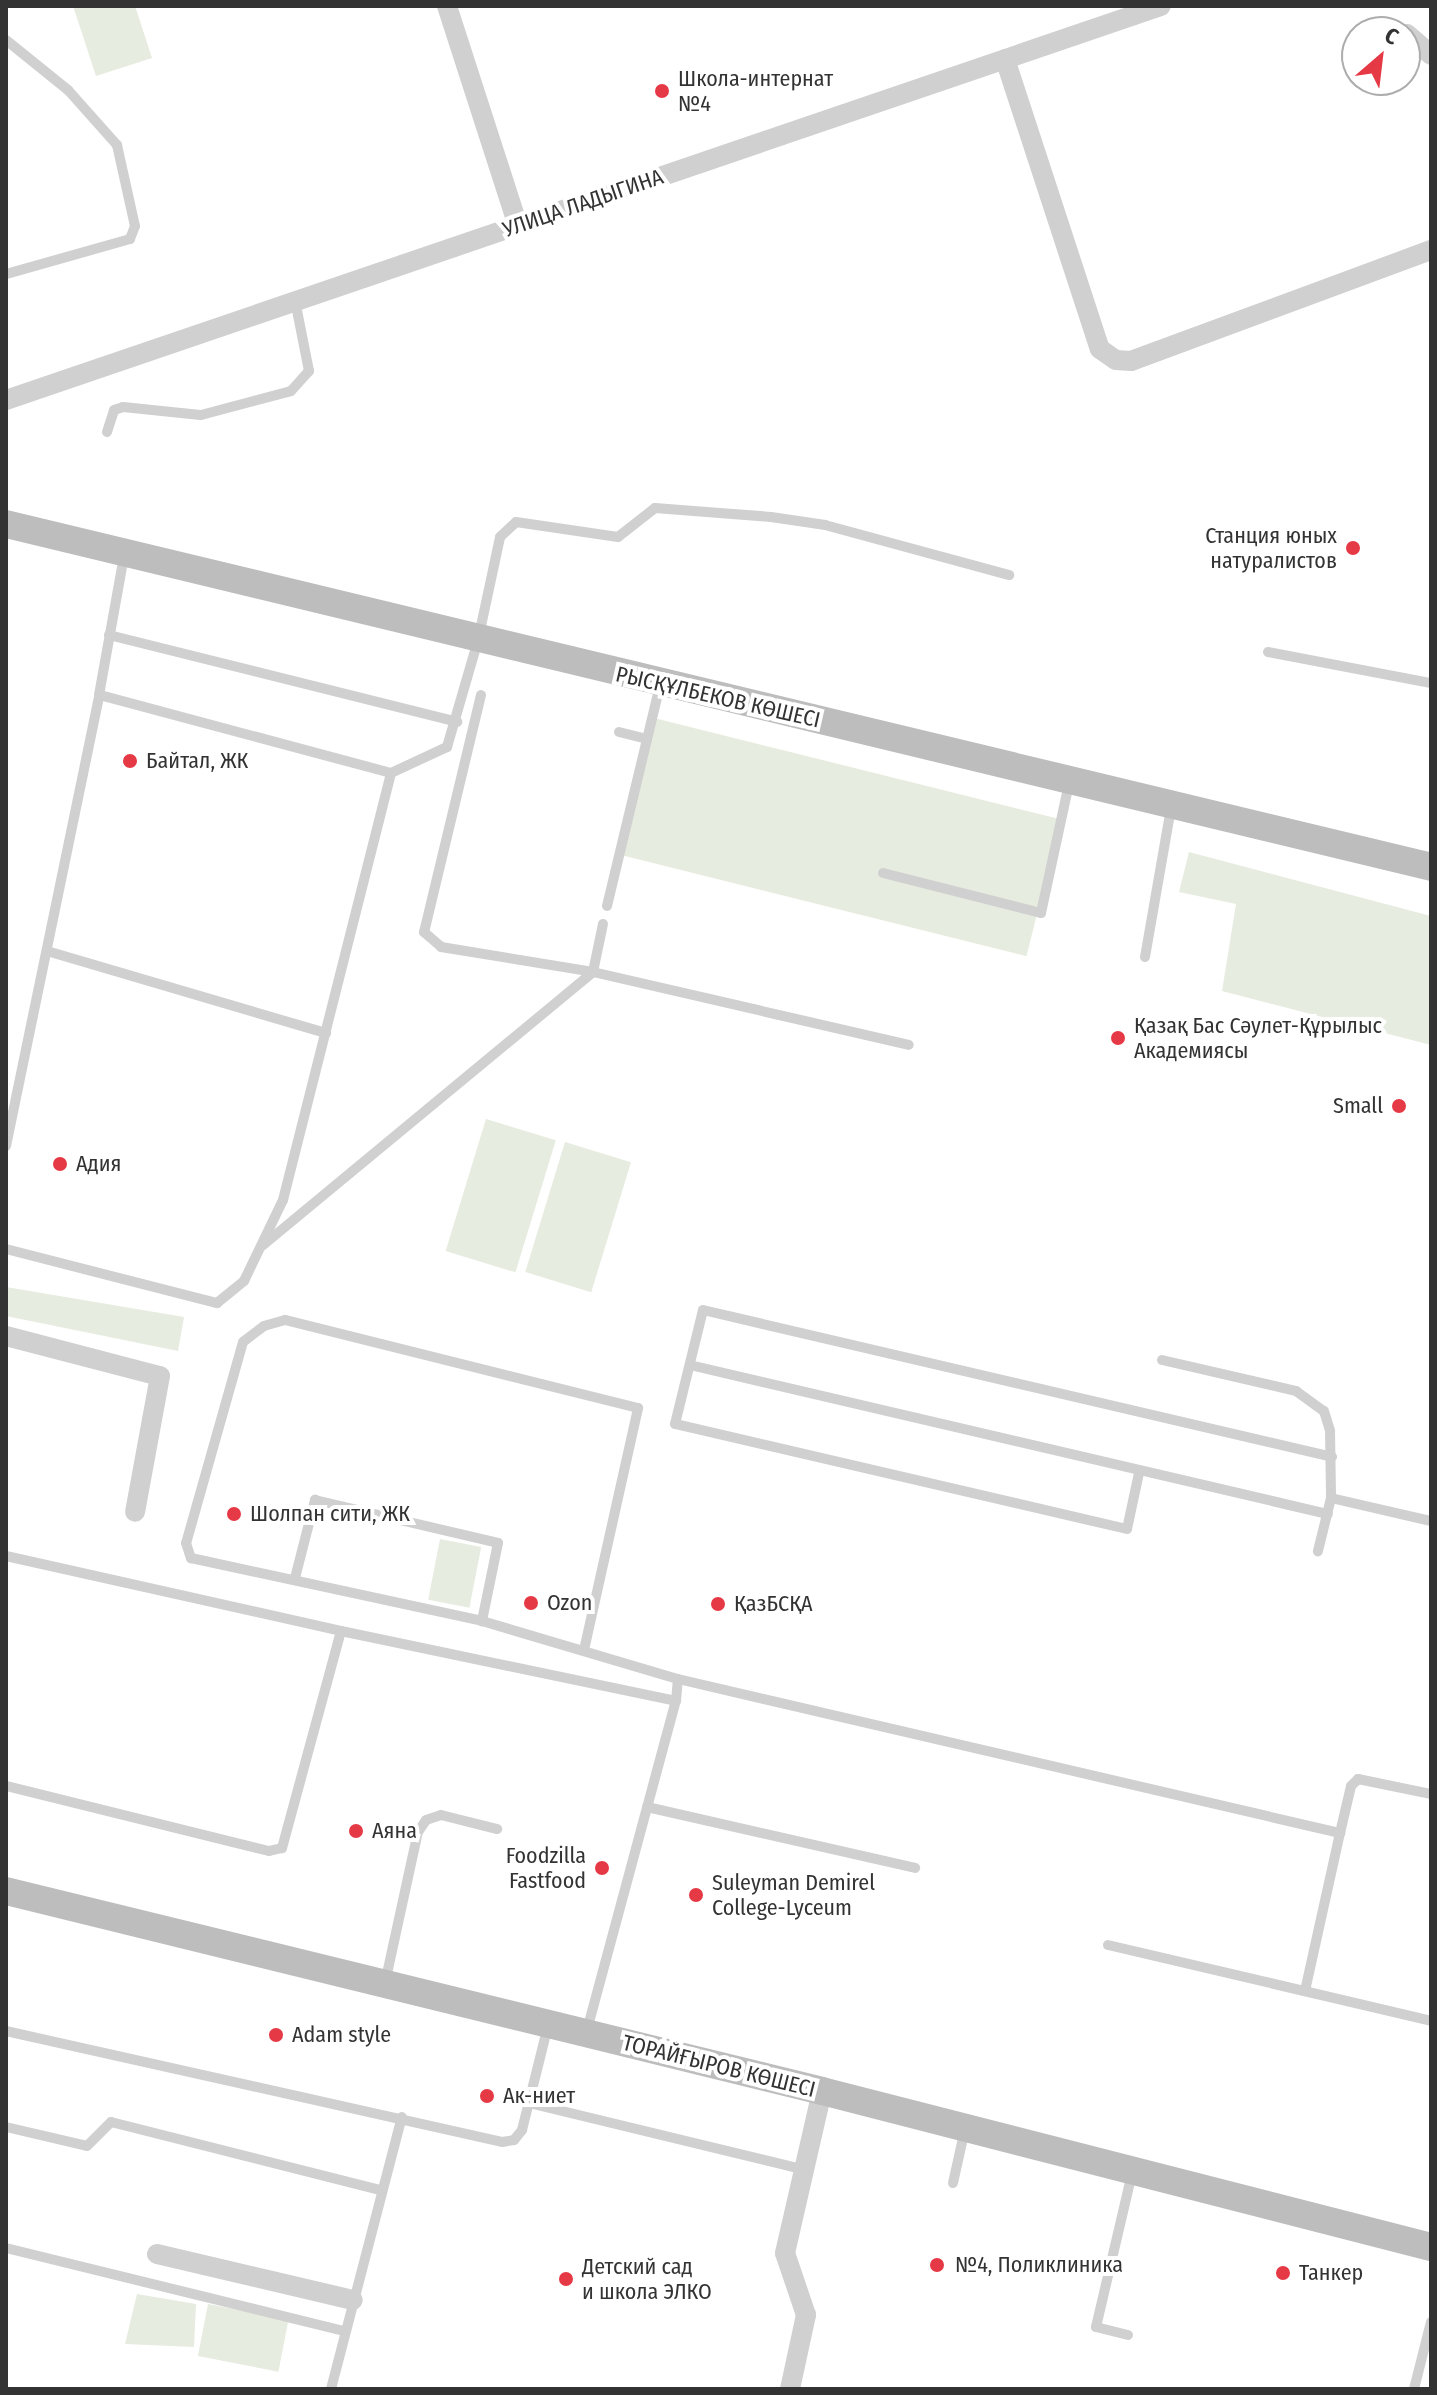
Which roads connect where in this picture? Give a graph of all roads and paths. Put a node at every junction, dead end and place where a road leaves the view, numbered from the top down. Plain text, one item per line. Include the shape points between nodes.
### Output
1 (447, 6) edge
2 (1161, 6) edge
3 (6, 40) edge
4 (1005, 59) junction
5 (518, 226) junction
6 (1431, 250) edge
7 (6, 274) edge
8 (294, 299) junction
9 (6, 400) edge
10 (107, 432) dead end
11 (6, 524) edge
12 (124, 554) junction
13 (1009, 575) dead end
14 (109, 635) junction
15 (478, 640) junction
16 (1268, 652) dead end
17 (661, 683) junction
18 (1431, 683) edge
19 (99, 695) junction
20 (481, 695) dead end
21 (457, 722) junction
22 (619, 732) dead end
23 (647, 739) junction
24 (391, 773) junction
25 (1070, 782) junction
26 (1171, 806) junction
27 (1431, 867) edge
28 (883, 873) dead end
29 (607, 906) dead end
30 (603, 924) dead end
31 (47, 951) junction
32 (1145, 957) dead end
33 (593, 972) junction
34 (326, 1033) junction
35 (909, 1045) dead end
36 (6, 1146) edge
37 (6, 1249) edge
38 (258, 1249) junction
39 (6, 1336) edge
40 (1162, 1360) dead end
41 (690, 1365) junction
42 (1332, 1457) junction
43 (1139, 1473) junction
44 (1331, 1498) junction
45 (135, 1512) dead end
46 (1328, 1514) junction
47 (1431, 1521) edge
48 (1318, 1551) dead end
49 (6, 1556) edge
50 (295, 1578) junction
51 (482, 1621) junction
52 (341, 1631) junction
53 (584, 1650) junction
54 (678, 1679) junction
55 (676, 1701) junction
56 (6, 1786) edge
57 (1431, 1794) edge
58 (647, 1807) junction
59 (497, 1829) dead end
60 (1340, 1833) junction
61 (915, 1868) dead end
62 (6, 1891) edge
63 (1108, 1945) dead end
64 (385, 1985) junction
65 (1305, 1991) junction
66 (1431, 2021) edge
67 (548, 2024) junction
68 (6, 2031) edge
69 (587, 2033) junction
70 (822, 2091) junction
71 (529, 2103) junction
72 (402, 2117) junction
73 (6, 2127) edge
74 (965, 2128) junction
75 (805, 2170) junction
76 (1133, 2171) junction
77 (953, 2183) dead end
78 (379, 2190) junction
79 (1431, 2247) edge
80 (6, 2248) edge
81 (157, 2254) dead end
82 (353, 2300) junction
83 (1431, 2322) edge
84 (345, 2331) junction
85 (1128, 2335) dead end
86 (331, 2389) edge
87 (790, 2389) edge
88 (1414, 2389) edge

1 - 5 street
2 - 4 street, УЛИЦА ЛАДЫГИНА
3 - 7 lane via 68,90 117,145 135,226 130,239
4 - 5 street, УЛИЦА ЛАДЫГИНА
4 - 6 street via 1100,349 1116,360 1131,361
5 - 8 street, УЛИЦА ЛАДЫГИНА
8 - 9 street, УЛИЦА ЛАДЫГИНА
8 - 10 lane via 309,371 291,391 201,415 123,407 114,410
11 - 12 street, РЫСҚҰЛБЕКОВ КӨШЕСІ
12 - 14 lane
12 - 15 street, РЫСҚҰЛБЕКОВ КӨШЕСІ
13 - 15 lane via 825,525 771,517 655,508 618,537 516,522 500,537
14 - 19 lane
14 - 21 lane
15 - 17 street, РЫСҚҰЛБЕКОВ КӨШЕСІ
15 - 21 lane
16 - 18 lane
17 - 23 lane
17 - 25 street, РЫСҚҰЛБЕКОВ КӨШЕСІ
19 - 24 lane
19 - 31 lane
20 - 33 lane via 424,932 441,947
21 - 24 lane via 447,747
22 - 23 lane
23 - 29 lane
24 - 34 lane
25 - 26 street, РЫСҚҰЛБЕКОВ КӨШЕСІ
25 - 28 lane via 1041,913
26 - 27 street, РЫСҚҰЛБЕКОВ КӨШЕСІ
26 - 32 lane
30 - 33 lane
31 - 34 lane
31 - 36 lane
33 - 35 lane
33 - 38 lane
34 - 38 lane via 283,1200
37 - 38 lane via 217,1303 244,1281
39 - 45 street via 160,1376
40 - 42 lane via 1314,1399 1327,1421
41 - 42 lane via 703,1310
41 - 43 lane
41 - 43 lane via 675,1424 1127,1529
42 - 44 lane
43 - 46 lane
44 - 46 lane
44 - 47 lane
46 - 48 lane
49 - 52 lane
50 - 51 lane
50 - 51 lane via 315,1500 498,1543
50 - 53 lane via 194,1559 186,1549 238,1353 253,1333 285,1320 638,1408
51 - 53 lane
52 - 55 lane
52 - 56 lane via 282,1848 269,1851
53 - 54 lane
54 - 55 lane
54 - 60 lane
55 - 58 lane
57 - 60 lane via 1358,1779 1351,1786
58 - 61 lane
58 - 69 lane
59 - 64 lane via 441,1815 426,1820 418,1832
60 - 65 lane
62 - 64 street, ТОРАЙҒЫРОВ КӨШЕСІ
63 - 65 lane
64 - 67 street, ТОРАЙҒЫРОВ КӨШЕСІ
65 - 66 lane
67 - 69 street, ТОРАЙҒЫРОВ КӨШЕСІ
67 - 71 lane
68 - 72 lane
69 - 70 street, ТОРАЙҒЫРОВ КӨШЕСІ
70 - 74 street, ТОРАЙҒЫРОВ КӨШЕСІ
70 - 75 street
71 - 72 lane via 522,2130 514,2140 502,2142
71 - 75 lane
72 - 78 lane
73 - 78 lane via 87,2146 111,2122
74 - 76 street, ТОРАЙҒЫРОВ КӨШЕСІ
74 - 77 lane
75 - 87 street via 785,2253 806,2315
76 - 79 street, ТОРАЙҒЫРОВ КӨШЕСІ
76 - 85 lane via 1096,2327
78 - 82 lane
80 - 84 lane
81 - 82 street
82 - 84 lane
83 - 88 lane
84 - 86 lane

